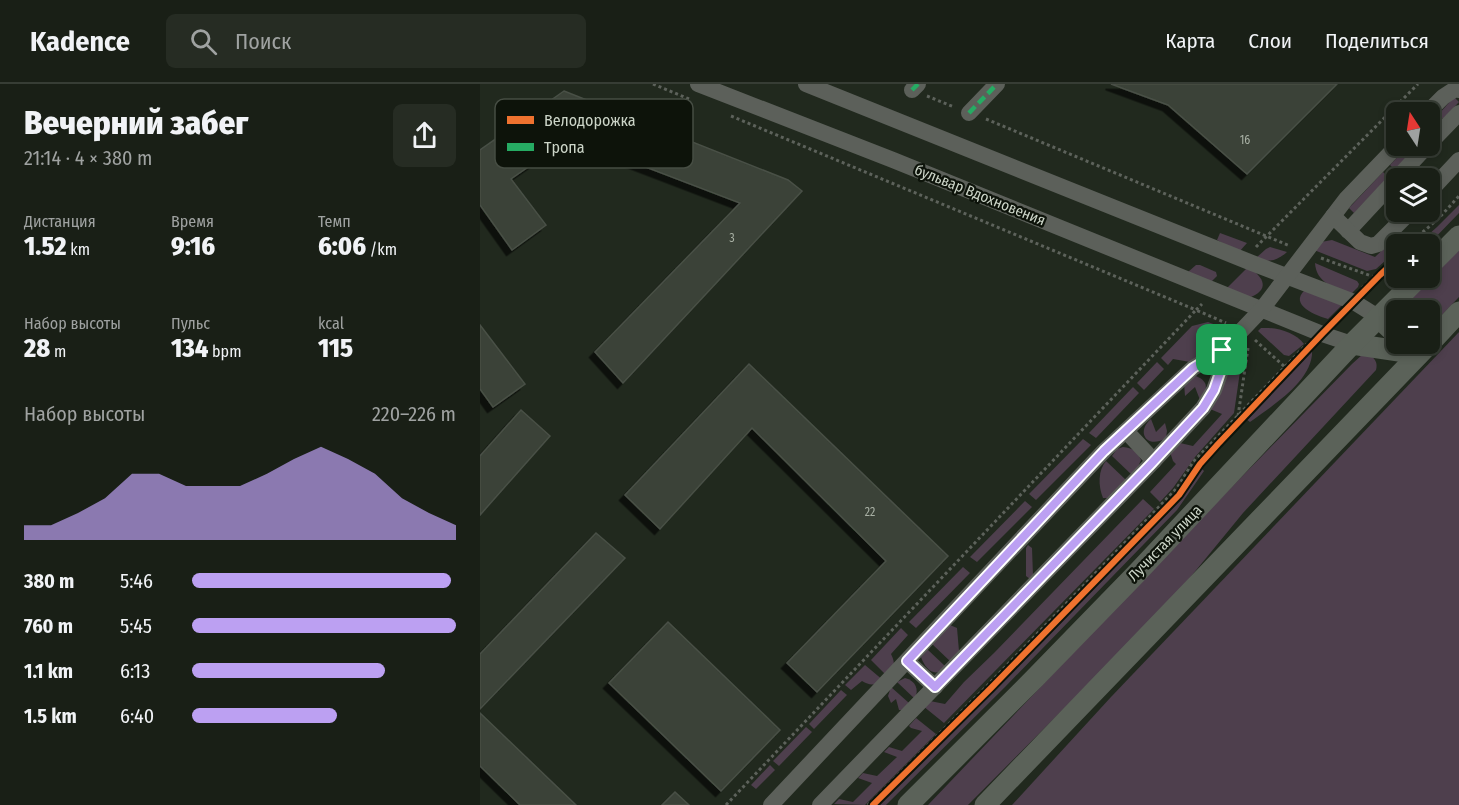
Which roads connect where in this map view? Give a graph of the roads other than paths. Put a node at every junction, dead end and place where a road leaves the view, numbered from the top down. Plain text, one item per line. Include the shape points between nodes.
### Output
1 (698, 84) edge
2 (806, 84) edge
3 (997, 84) edge
4 (1459, 90) edge
5 (1438, 102) edge
6 (969, 112) road end
7 (1459, 113) edge
8 (1440, 132) edge
9 (1388, 156) edge
10 (1417, 156) edge
11 (1459, 160) edge
12 (1440, 180) edge
13 (1332, 216) junction
14 (1400, 222) edge
15 (1348, 231) junction
16 (1459, 236) edge
17 (1440, 255) edge
18 (1287, 276) junction
19 (1408, 288) edge
20 (1262, 309) junction
21 (1459, 312) edge
22 (1378, 317) junction
23 (1386, 325) edge
24 (1440, 329) edge
25 (1352, 344) junction
26 (1386, 345) edge
27 (1222, 350) junction
28 (1413, 354) edge
29 (1126, 431) junction
30 (1154, 460) junction
31 (907, 661) junction
32 (935, 687) junction
33 (771, 805) edge
34 (820, 805) edge
35 (908, 805) edge
36 (985, 805) edge

1 - 20 street, бульвар Вдохновения
2 - 18 street
3 - 6 street
4 - 5 street
7 - 8 street
9 - 13 street
10 - 15 street
11 - 12 street
13 - 15 street
13 - 18 street
14 - 15 street via 1371,246
16 - 17 main road
18 - 20 street
18 - 22 street
19 - 22 main road, Лучистая улица
20 - 25 street, бульвар Вдохновения
20 - 27 street via 1246,332
21 - 24 main road
22 - 23 main road
22 - 25 main road, Лучистая улица
25 - 26 main road
25 - 35 main road, Лучистая улица via 1136,574
27 - 29 street via 1193,368
27 - 30 street via 1223,364 1203,408
28 - 36 main road
29 - 30 street
29 - 31 street
30 - 32 street
31 - 32 street
31 - 33 street
32 - 34 street

